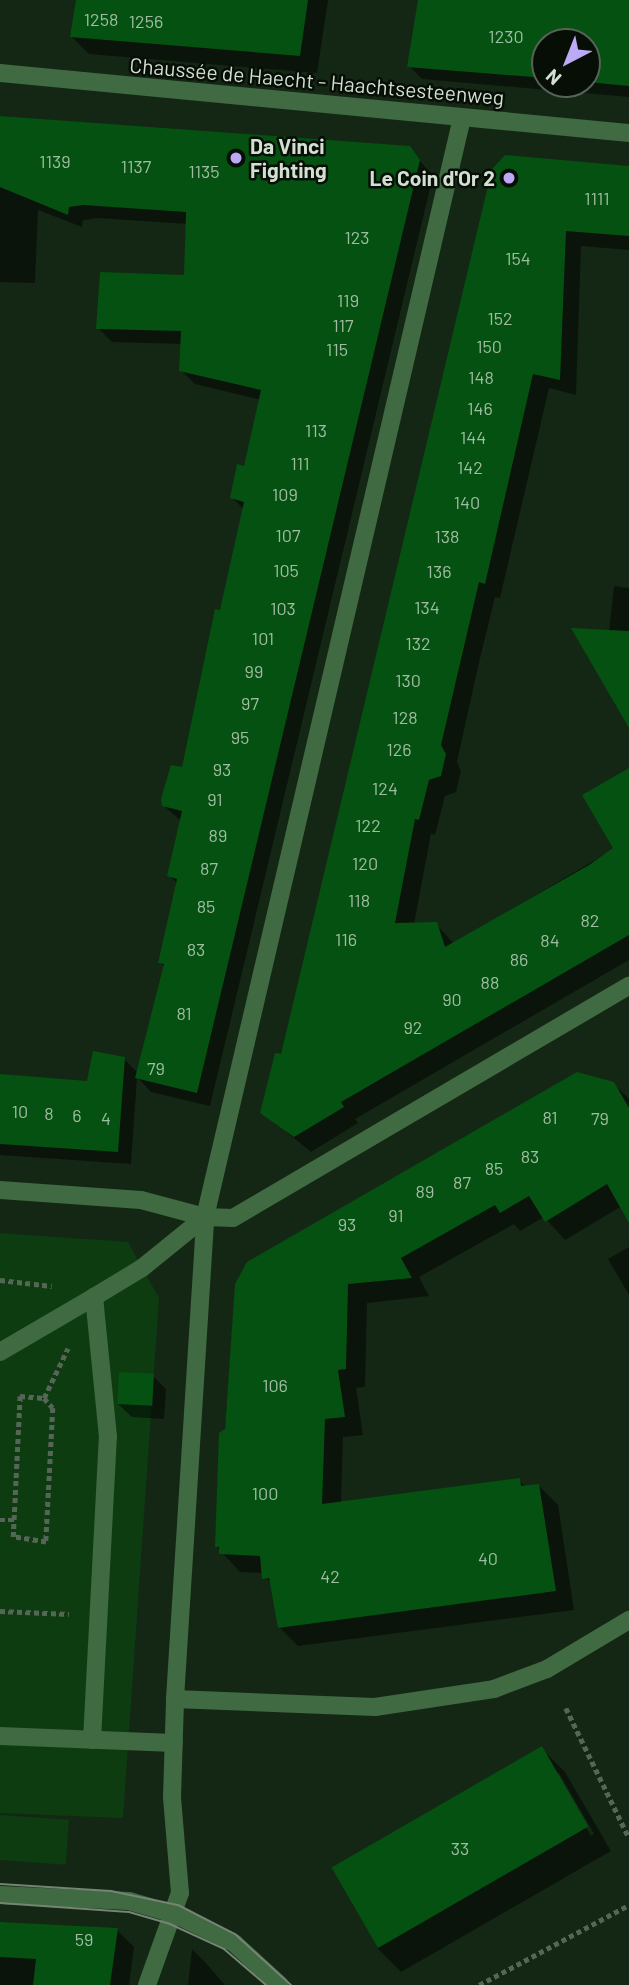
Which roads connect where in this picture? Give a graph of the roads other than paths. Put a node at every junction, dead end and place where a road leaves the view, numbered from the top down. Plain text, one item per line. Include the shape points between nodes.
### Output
1 (0, 73) edge
2 (462, 118) junction
3 (629, 132) edge
4 (627, 991) edge
5 (0, 1190) edge
6 (205, 1217) junction
7 (94, 1297) junction
8 (0, 1352) edge
9 (629, 1620) edge
10 (175, 1699) junction
11 (0, 1736) edge
12 (92, 1740) junction
13 (174, 1743) junction
14 (0, 1895) edge
15 (174, 1914) junction
16 (147, 1985) edge
17 (280, 1985) edge

1 - 2 street, Chaussée de Haecht - Haachtsesteenweg
2 - 3 street, Chaussée de Haecht - Haachtsesteenweg
2 - 6 street
4 - 6 street via 263,1203 233,1218
5 - 6 street via 141,1200
6 - 7 street via 142,1268
6 - 10 street
7 - 8 street
7 - 12 street via 108,1437
9 - 10 street via 547,1669 495,1689 374,1707
10 - 13 street
11 - 12 street
12 - 13 street
13 - 15 street via 173,1809 180,1893
14 - 15 street via 129,1902
15 - 16 street via 148,1972
15 - 17 street via 234,1943

